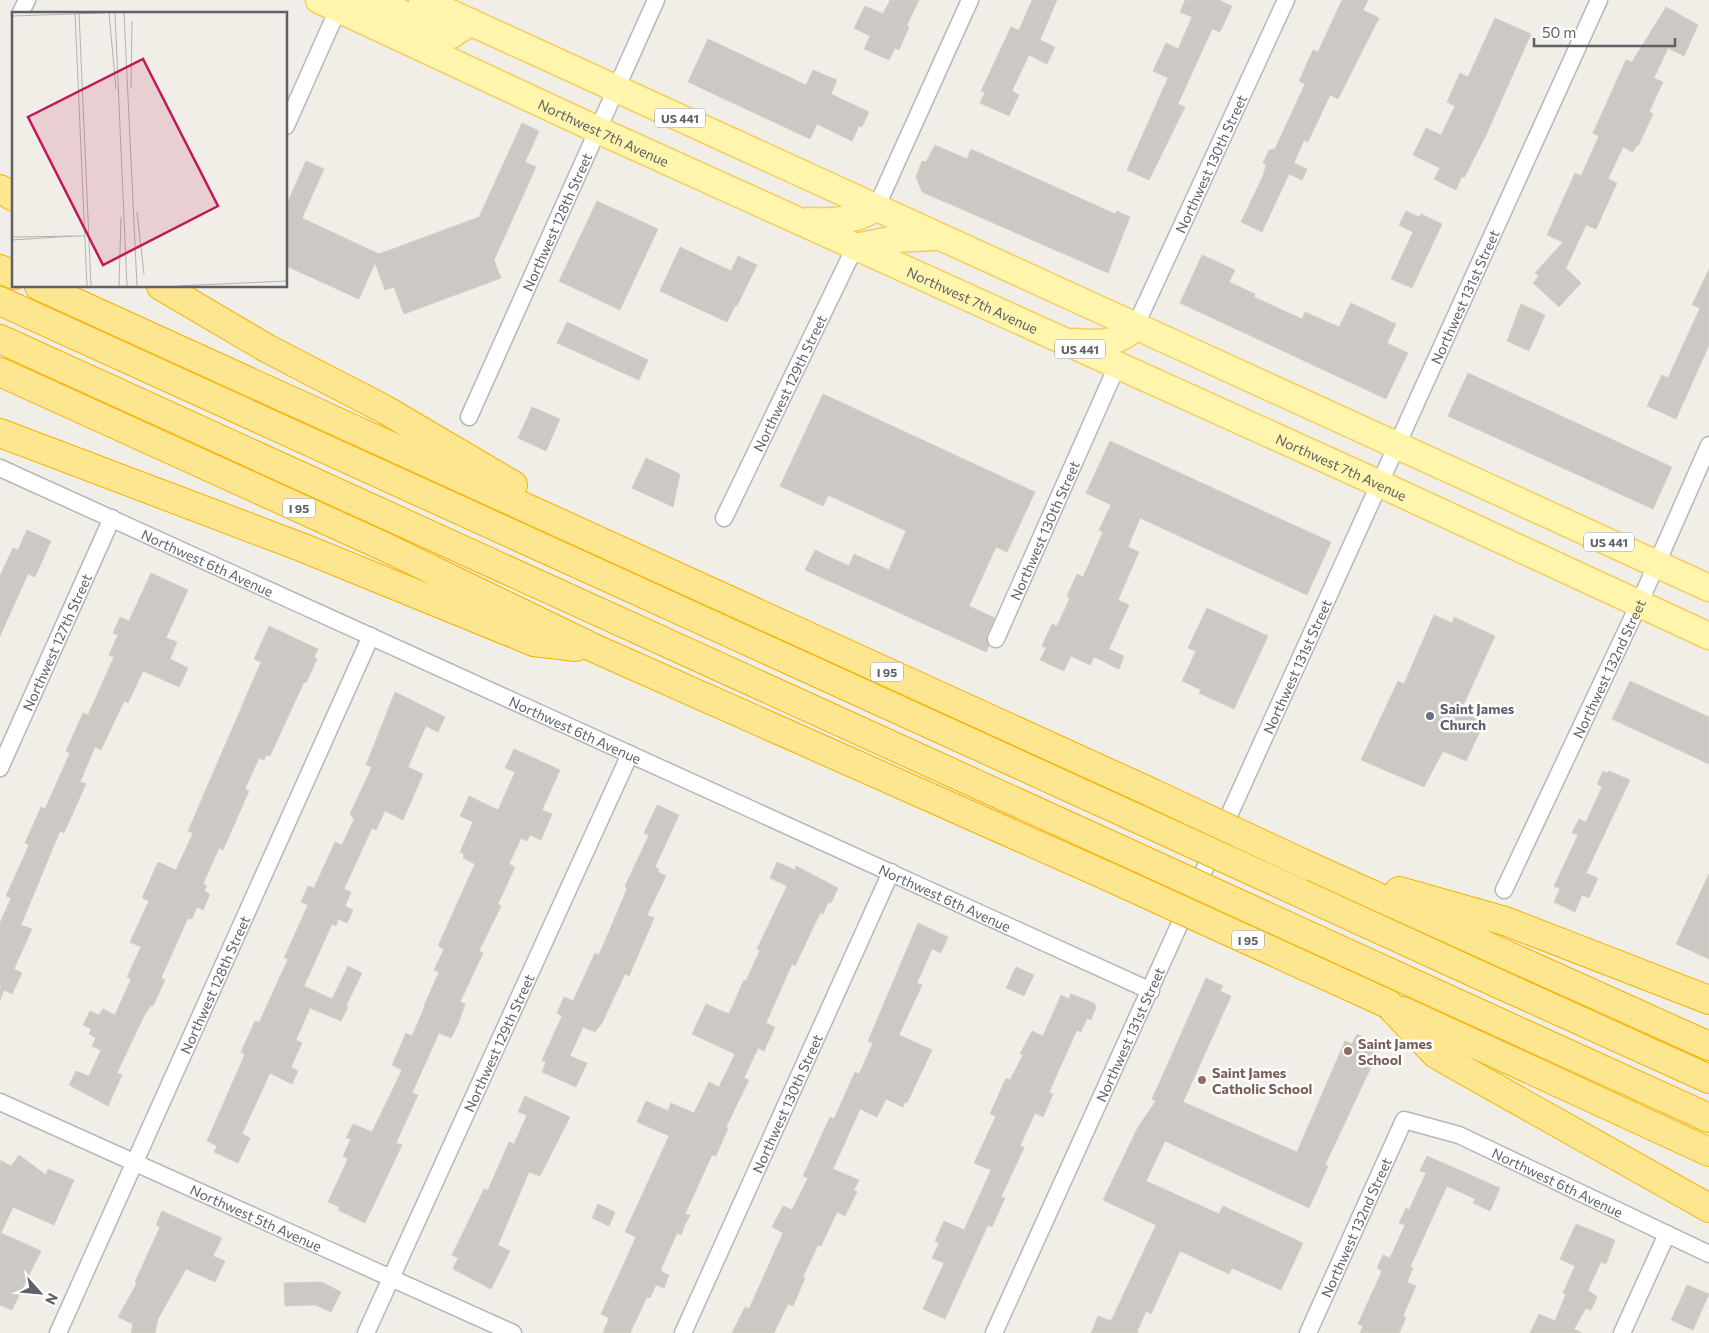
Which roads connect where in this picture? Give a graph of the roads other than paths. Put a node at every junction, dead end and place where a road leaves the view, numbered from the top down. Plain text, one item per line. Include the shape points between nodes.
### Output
1 (27, 0) edge
2 (422, 0) edge
3 (656, 0) edge
4 (970, 0) edge
5 (1286, 0) edge
6 (1599, 0) edge
7 (329, 4) edge
8 (21, 12) edge
9 (471, 22) junction
10 (616, 89) junction
11 (288, 120) edge
12 (598, 130) junction
13 (0, 189) edge
14 (12, 196) edge
15 (876, 208) junction
16 (800, 220) junction
17 (938, 236) junction
18 (855, 246) junction
19 (0, 269) edge
20 (12, 274) edge
21 (43, 288) edge
22 (164, 288) edge
23 (0, 301) edge
24 (1135, 327) junction
25 (1056, 338) junction
26 (0, 339) edge
27 (1117, 366) junction
28 (0, 372) edge
29 (469, 417) dead end
30 (0, 433) edge
31 (1709, 445) edge
32 (1396, 446) junction
33 (0, 468) edge
34 (1380, 484) junction
35 (112, 518) junction
36 (724, 518) dead end
37 (628, 554) junction
38 (1655, 563) junction
39 (1709, 588) edge
40 (1639, 604) junction
41 (371, 636) junction
42 (1709, 636) edge
43 (996, 639) dead end
44 (596, 650) junction
45 (630, 754) junction
46 (0, 768) edge
47 (1309, 866) junction
48 (891, 872) junction
49 (1504, 890) dead end
50 (1151, 991) junction
51 (1709, 1000) edge
52 (1388, 1004) junction
53 (1709, 1046) edge
54 (1709, 1079) edge
55 (0, 1102) edge
56 (1709, 1118) edge
57 (1404, 1120) joint
58 (1709, 1152) edge
59 (133, 1163) junction
60 (1709, 1208) edge
61 (1667, 1234) junction
62 (1709, 1254) edge
63 (390, 1278) junction
64 (58, 1333) edge
65 (366, 1333) edge
66 (514, 1333) edge
67 (684, 1333) edge
68 (994, 1333) edge
69 (1308, 1333) edge
70 (1622, 1333) edge

1 - 8 street
2 - 9 main road, US 441
3 - 10 street, Northwest 128th Street
4 - 15 street
5 - 24 street, Northwest 130th Street
6 - 32 street, Northwest 131st Street
7 - 9 main road via 387,7 451,35
7 - 11 street
7 - 12 main road, Northwest 7th Avenue / US 441
9 - 10 main road, US 441
10 - 12 street, Northwest 128th Street
10 - 15 main road, US 441
12 - 16 main road, Northwest 7th Avenue / US 441
12 - 29 street, Northwest 128th Street
13 - 14 highway
15 - 16 main road via 852,219 834,222
15 - 17 main road, US 441
16 - 18 main road, Northwest 7th Avenue / US 441
17 - 18 main road
17 - 24 main road, US 441
18 - 25 main road, Northwest 7th Avenue / US 441
18 - 36 street, Northwest 129th Street
19 - 20 highway
21 - 37 highway, I 95
22 - 37 highway via 268,349 384,409
23 - 54 highway, bridge
24 - 25 main road via 1122,339 1104,343
24 - 32 main road, US 441
25 - 27 main road, Northwest 7th Avenue / US 441
26 - 56 highway, bridge
27 - 34 main road, Northwest 7th Avenue / US 441
27 - 43 street, Northwest 130th Street
28 - 44 highway, I 95 via 385,548
30 - 44 highway via 301,547 534,642
31 - 38 street, Northwest 132nd Street
32 - 34 street, Northwest 131st Street
32 - 38 main road, US 441
33 - 35 street, Northwest 6th Avenue
34 - 40 main road, Northwest 7th Avenue / US 441
34 - 50 street, Northwest 131st Street
35 - 41 street, Northwest 6th Avenue
35 - 46 street, Northwest 127th Street
37 - 47 highway, I 95, bridge
38 - 39 main road, US 441
38 - 40 street, Northwest 132nd Street
40 - 42 main road, Northwest 7th Avenue / US 441
40 - 49 street, Northwest 132nd Street
41 - 45 street, Northwest 6th Avenue
41 - 59 street, Northwest 128th Street
44 - 52 highway, I 95, bridge
45 - 48 street, Northwest 6th Avenue
45 - 63 street, Northwest 129th Street
47 - 51 highway via 1505,921
47 - 53 highway, I 95
48 - 50 street, Northwest 6th Avenue
48 - 67 street, Northwest 130th Street
50 - 68 street, Northwest 131st Street
52 - 58 highway, I 95
52 - 60 highway via 1436,1054
55 - 59 street, Northwest 5th Avenue
57 - 61 street, Northwest 6th Avenue via 1459,1135
57 - 69 street, Northwest 132nd Street
59 - 63 street, Northwest 5th Avenue
59 - 64 street, Northwest 128th Street
61 - 62 street, Northwest 6th Avenue
61 - 70 street
63 - 65 street, Northwest 129th Street
63 - 66 street, Northwest 5th Avenue

